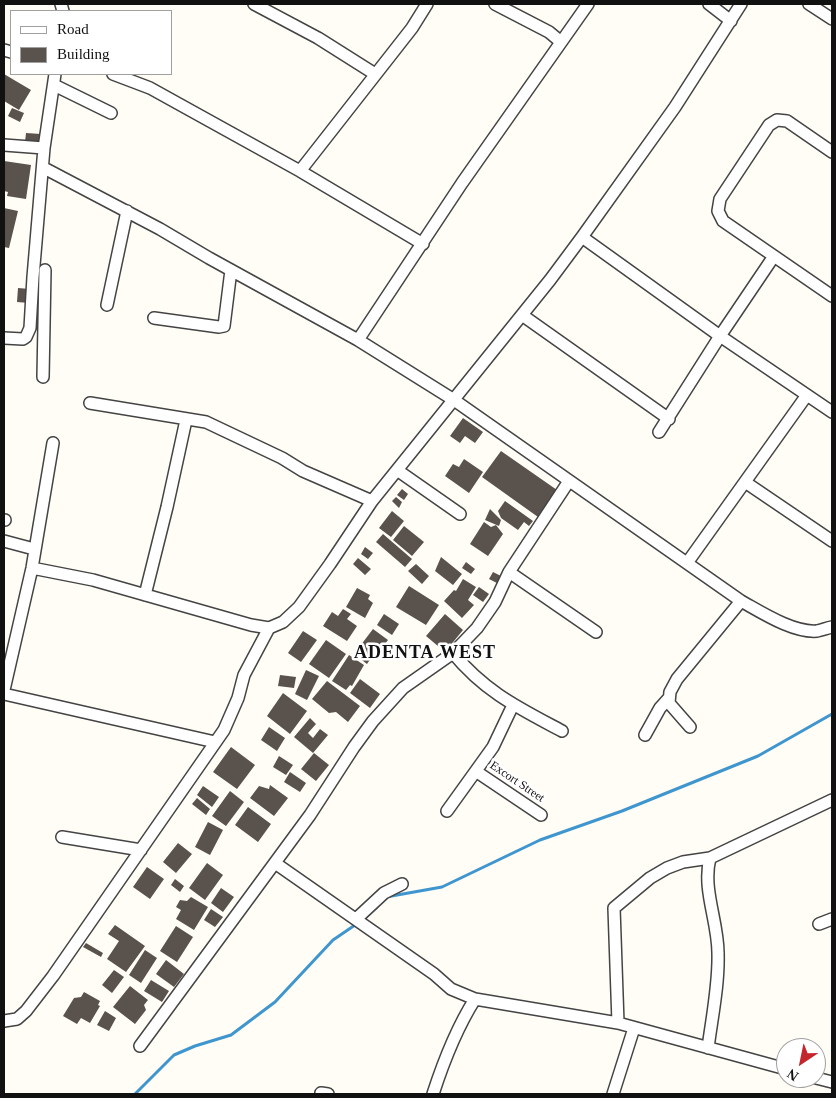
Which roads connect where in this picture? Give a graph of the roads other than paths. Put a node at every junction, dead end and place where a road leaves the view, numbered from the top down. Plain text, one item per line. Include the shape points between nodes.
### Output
1 (254, 4) edge
2 (427, 4) edge
3 (495, 4) edge
4 (588, 4) edge
5 (709, 4) edge
6 (741, 4) edge
7 (815, 5) edge
8 (832, 19) edge
9 (731, 21) junction
10 (561, 42) junction
11 (375, 74) junction
12 (116, 75) edge
13 (54, 79) edge
14 (111, 114) dead end
15 (4, 145) edge
16 (44, 148) junction
17 (832, 152) edge
18 (44, 168) junction
19 (300, 171) junction
20 (127, 211) junction
21 (582, 237) junction
22 (423, 244) junction
23 (774, 256) junction
24 (45, 270) dead end
25 (232, 270) junction
26 (832, 296) edge
27 (32, 298) junction
28 (45, 300) junction
29 (107, 305) dead end
30 (522, 315) junction
31 (154, 318) dead end
32 (29, 333) junction
33 (44, 335) junction
34 (720, 336) junction
35 (4, 338) edge
36 (358, 340) junction
37 (43, 377) dead end
38 (807, 395) junction
39 (454, 400) junction
40 (90, 403) dead end
41 (832, 412) edge
42 (669, 419) junction
43 (186, 420) junction
44 (659, 432) dead end
45 (52, 443) dead end
46 (397, 470) junction
47 (569, 481) junction
48 (745, 482) junction
49 (372, 501) junction
50 (460, 514) dead end
51 (832, 541) edge
52 (4, 542) edge
53 (34, 549) junction
54 (687, 563) junction
55 (32, 568) junction
56 (509, 572) junction
57 (145, 595) junction
58 (741, 601) junction
59 (832, 626) edge
60 (269, 628) junction
61 (596, 632) dead end
62 (453, 653) junction
63 (4, 690) edge
64 (4, 694) edge
65 (668, 698) junction
66 (513, 705) junction
67 (690, 727) dead end
68 (562, 730) dead end
69 (645, 735) dead end
70 (214, 742) junction
71 (477, 772) junction
72 (832, 800) edge
73 (447, 811) dead end
74 (541, 815) dead end
75 (62, 837) dead end
76 (141, 850) junction
77 (710, 858) junction
78 (275, 863) junction
79 (402, 884) dead end
80 (356, 919) junction
81 (832, 919) edge
82 (819, 924) dead end
83 (475, 999) junction
84 (4, 1021) edge
85 (618, 1023) junction
86 (634, 1028) junction
87 (140, 1046) dead end
88 (708, 1048) junction
89 (776, 1066) edge
90 (433, 1094) edge
91 (613, 1094) edge

1 - 11 street via 318,38
2 - 11 street
3 - 10 street via 549,32
4 - 10 street
5 - 9 street
6 - 9 street
7 - 8 street
9 - 21 street via 676,107
10 - 22 street
11 - 19 street
12 - 19 street via 150,88
13 - 14 street
13 - 16 street
15 - 16 street
16 - 18 street
17 - 23 street via 787,121 777,120 769,125 720,199 718,211 723,221
18 - 20 street
18 - 27 street
19 - 22 street
20 - 25 street
20 - 29 street
21 - 30 street
21 - 34 street
22 - 36 street
23 - 26 street
23 - 34 street
24 - 28 street
25 - 31 street via 224,326
25 - 36 street
27 - 28 street
27 - 32 street
28 - 33 street
30 - 39 street
30 - 42 street
32 - 33 street
32 - 35 street via 23,339
33 - 37 street
34 - 38 street
34 - 42 street
36 - 39 street
38 - 41 street
38 - 48 street
39 - 46 street
39 - 47 street
40 - 43 street
42 - 44 street
43 - 49 street via 206,422 311,475
43 - 57 street
45 - 53 street
46 - 49 street
46 - 50 street
47 - 54 street
47 - 56 street
48 - 51 street
48 - 54 street
49 - 60 street via 299,607 283,622
52 - 53 street
53 - 55 street
54 - 58 street
55 - 57 street via 93,580
55 - 63 street
56 - 61 street
56 - 62 street via 495,602 477,628
57 - 60 street
58 - 59 street via 794,627 816,631
58 - 65 street via 677,679
60 - 70 street via 244,675 224,730
62 - 66 street via 468,672
62 - 78 street via 403,688 373,721
64 - 70 street
65 - 67 street
65 - 69 street
66 - 68 street
66 - 71 street
70 - 76 street
71 - 73 street
71 - 74 street, Excort Street
72 - 77 street
75 - 76 street
76 - 84 street via 26,1011 16,1019
77 - 85 street via 667,868 614,908
77 - 88 street via 707,880 718,953
78 - 80 street
78 - 87 street
79 - 80 street via 384,893
80 - 83 street via 451,989
81 - 82 street
83 - 85 street
83 - 90 street via 459,1024
85 - 86 street
86 - 88 street
86 - 91 street
88 - 89 street

